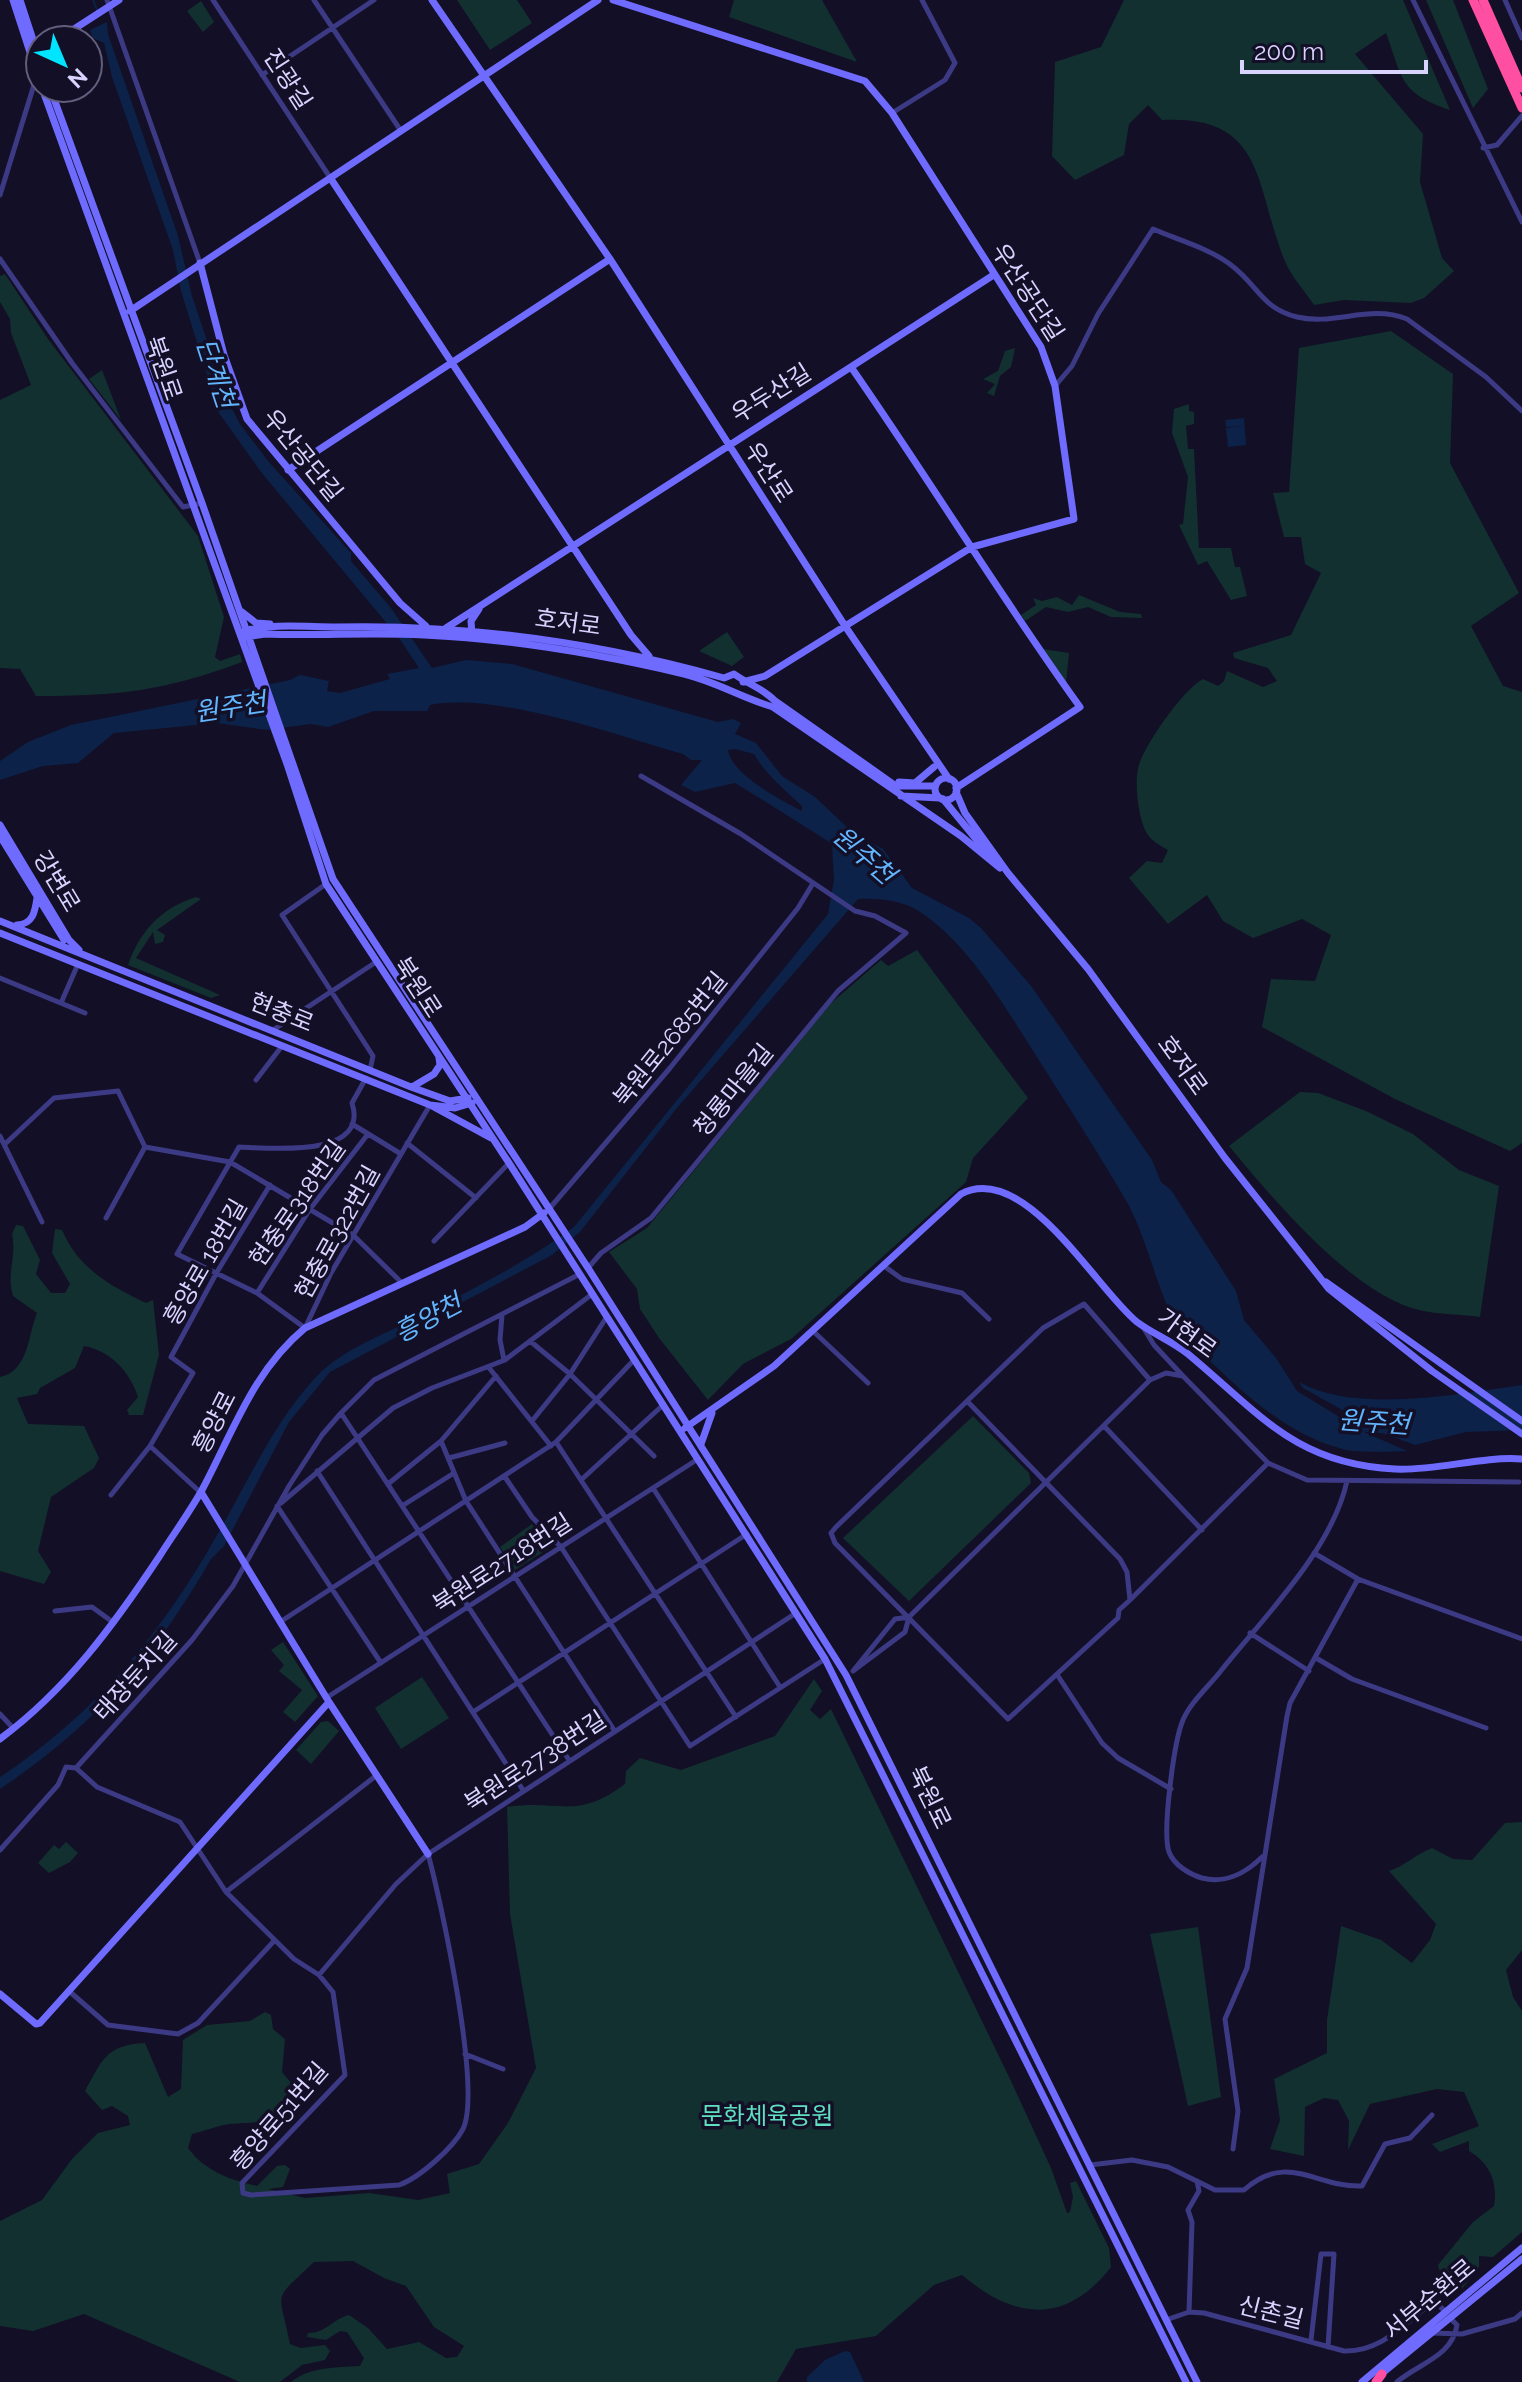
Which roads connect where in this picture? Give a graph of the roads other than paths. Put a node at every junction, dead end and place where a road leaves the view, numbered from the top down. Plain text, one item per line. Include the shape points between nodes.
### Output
1 (13, 0) edge
2 (20, 0) edge
3 (119, 0) edge
4 (213, 0) edge
5 (314, 0) edge
6 (374, 0) edge
7 (432, 0) edge
8 (598, 0) edge
9 (613, 0) edge
10 (922, 0) edge
11 (1413, 0) edge
12 (1473, 0) edge
13 (1483, 0) edge
14 (1505, 0) edge
15 (108, 5) edge
16 (24, 24) edge
17 (27, 24) edge
18 (81, 24) edge
19 (332, 28) junction
20 (1522, 38) edge
21 (262, 75) junction
22 (484, 77) junction
23 (1513, 80) junction
24 (1522, 88) edge
25 (32, 104) edge
26 (48, 104) edge
27 (56, 104) edge
28 (1522, 108) edge
29 (892, 113) junction
30 (1522, 116) edge
31 (401, 131) junction
32 (1483, 148) junction
33 (331, 179) junction
34 (0, 195) edge
35 (1522, 222) edge
36 (0, 259) edge
37 (610, 259) junction
38 (196, 266) junction
39 (992, 276) junction
40 (133, 309) junction
41 (124, 314) junction
42 (450, 361) junction
43 (851, 367) junction
44 (1055, 386) junction
45 (1522, 411) edge
46 (727, 443) junction
47 (288, 470) junction
48 (202, 503) junction
49 (192, 507) junction
50 (571, 545) junction
51 (972, 547) junction
52 (400, 603) junction
53 (482, 604) junction
54 (238, 606) junction
55 (402, 626) junction
56 (845, 626) junction
57 (445, 628) junction
58 (369, 630) junction
59 (472, 630) junction
60 (286, 631) junction
61 (427, 631) junction
62 (487, 631) junction
63 (244, 634) junction
64 (631, 635) junction
65 (472, 640) junction
66 (619, 650) junction
67 (634, 653) junction
68 (253, 657) junction
69 (650, 657) junction
70 (631, 663) junction
71 (713, 675) junction
72 (765, 676) junction
73 (727, 680) junction
74 (743, 682) junction
75 (762, 687) junction
76 (770, 696) junction
77 (763, 704) junction
78 (934, 762) junction
79 (290, 763) junction
80 (877, 773) junction
81 (641, 776) dead end
82 (936, 784) junction
83 (954, 785) junction
84 (899, 796) junction
85 (942, 799) junction
86 (0, 825) edge
87 (0, 836) edge
88 (1000, 868) junction
89 (1008, 873) junction
90 (326, 884) junction
91 (812, 885) junction
92 (37, 898) junction
93 (0, 921) edge
94 (0, 933) edge
95 (68, 942) junction
96 (78, 957) junction
97 (377, 961) junction
98 (0, 978) edge
99 (331, 991) junction
100 (61, 1003) junction
101 (85, 1013) dead end
102 (273, 1030) junction
103 (287, 1035) junction
104 (283, 1044) junction
105 (438, 1056) junction
106 (368, 1074) junction
107 (256, 1080) dead end
108 (411, 1087) junction
109 (472, 1099) junction
110 (430, 1105) junction
111 (352, 1124) junction
112 (368, 1134) junction
113 (0, 1136) edge
114 (492, 1138) junction
115 (407, 1143) junction
116 (5, 1144) junction
117 (145, 1147) junction
118 (401, 1154) junction
119 (230, 1162) junction
120 (509, 1163) junction
121 (270, 1185) junction
122 (476, 1198) junction
123 (310, 1209) junction
124 (550, 1212) junction
125 (106, 1218) dead end
126 (542, 1218) junction
127 (42, 1222) dead end
128 (353, 1235) junction
129 (434, 1241) dead end
130 (884, 1266) junction
131 (588, 1268) junction
132 (217, 1272) junction
133 (578, 1275) junction
134 (401, 1282) junction
135 (257, 1293) junction
136 (591, 1295) junction
137 (502, 1314) junction
138 (1365, 1314) junction
139 (606, 1318) junction
140 (989, 1319) dead end
141 (1143, 1326) junction
142 (305, 1328) junction
143 (813, 1331) junction
144 (530, 1341) junction
145 (505, 1360) junction
146 (633, 1361) junction
147 (490, 1369) junction
148 (570, 1374) junction
149 (496, 1376) junction
150 (1183, 1376) junction
151 (1150, 1380) junction
152 (868, 1383) dead end
153 (598, 1400) junction
154 (967, 1401) junction
155 (663, 1405) junction
156 (717, 1406) junction
157 (341, 1413) junction
158 (532, 1421) junction
159 (1522, 1421) edge
160 (689, 1425) junction
161 (1104, 1426) junction
162 (680, 1431) junction
163 (632, 1433) junction
164 (1522, 1434) edge
165 (358, 1435) junction
166 (441, 1441) junction
167 (505, 1443) dead end
168 (554, 1444) junction
169 (701, 1444) junction
170 (150, 1446) junction
171 (654, 1456) dead end
172 (449, 1458) junction
173 (699, 1458) junction
174 (1522, 1459) edge
175 (1268, 1463) junction
176 (317, 1471) junction
177 (454, 1473) junction
178 (505, 1477) junction
179 (580, 1480) junction
180 (1347, 1481) junction
181 (1519, 1482) dead end
182 (1046, 1483) junction
183 (388, 1484) junction
184 (653, 1488) junction
185 (201, 1492) junction
186 (111, 1495) dead end
187 (466, 1501) junction
188 (277, 1506) junction
189 (402, 1506) junction
190 (605, 1516) junction
191 (755, 1528) junction
192 (1202, 1530) junction
193 (418, 1532) junction
194 (747, 1533) junction
195 (561, 1547) junction
196 (1314, 1553) junction
197 (375, 1560) junction
198 (242, 1562) junction
199 (700, 1566) junction
200 (515, 1575) junction
201 (1358, 1579) junction
202 (331, 1590) junction
203 (655, 1594) junction
204 (1130, 1600) junction
205 (469, 1606) junction
206 (55, 1611) dead end
207 (796, 1613) junction
208 (909, 1617) junction
209 (280, 1622) junction
210 (115, 1623) junction
211 (610, 1623) junction
212 (1250, 1633) junction
213 (423, 1636) junction
214 (1522, 1639) edge
215 (750, 1642) junction
216 (564, 1653) junction
217 (1316, 1658) junction
218 (825, 1659) junction
219 (381, 1663) junction
220 (1309, 1671) junction
221 (705, 1672) junction
222 (850, 1673) junction
223 (1058, 1676) junction
224 (519, 1682) junction
225 (837, 1683) junction
226 (780, 1687) junction
227 (327, 1700) junction
228 (662, 1701) junction
229 (473, 1712) junction
230 (0, 1714) edge
231 (736, 1717) junction
232 (1486, 1728) dead end
233 (14, 1729) junction
234 (614, 1730) junction
235 (0, 1739) edge
236 (569, 1760) junction
237 (76, 1768) junction
238 (377, 1775) junction
239 (1171, 1789) junction
240 (523, 1790) junction
241 (195, 1848) junction
242 (0, 1850) edge
243 (428, 1854) junction
244 (1263, 1856) junction
245 (226, 1892) junction
246 (274, 1941) junction
247 (319, 1975) junction
248 (68, 1991) junction
249 (0, 1994) edge
250 (465, 2054) junction
251 (503, 2069) dead end
252 (1432, 2115) dead end
253 (1233, 2149) dead end
254 (1089, 2165) junction
255 (1197, 2180) junction
256 (1522, 2248) edge
257 (1522, 2259) edge
258 (1189, 2312) junction
259 (1522, 2313) edge
260 (1448, 2315) junction
261 (1162, 2322) junction
262 (1432, 2333) junction
263 (1443, 2334) junction
264 (1455, 2335) junction
265 (1311, 2340) junction
266 (1452, 2343) junction
267 (1328, 2347) junction
268 (1377, 2379) edge
269 (1186, 2382) edge
270 (1197, 2382) edge
271 (1362, 2382) edge
272 (1397, 2382) edge

1 - 16 street, 북원로
2 - 17 street, 북원로
3 - 15 street
4 - 21 street, 진광길
5 - 19 street
6 - 19 street
7 - 22 street, 우산로
8 - 22 street
9 - 29 street, 우산공단길 via 865,81
10 - 29 street via 955,63 945,80
11 - 32 street
12 - 23 highway
13 - 23 highway
14 - 20 street
15 - 18 street
15 - 38 street
19 - 21 street
19 - 31 street
21 - 33 street, 진광길
22 - 31 street
22 - 37 street, 우산로
23 - 24 highway
23 - 28 highway
25 - 34 street
26 - 41 street, 북원로
27 - 40 street, 북원로
29 - 39 street, 우산공단길
30 - 32 street via 1497,145
31 - 33 street
32 - 35 street
33 - 38 street
33 - 42 street
36 - 49 street via 173,495 183,507
37 - 42 street
37 - 46 street, 우산로
38 - 40 street
38 - 47 street, 우산공단길 via 247,419
39 - 43 street, 우두산길
39 - 44 street, 우산공단길 via 1043,351
40 - 41 street
40 - 48 street, 북원로
41 - 49 street, 북원로
42 - 47 street
42 - 50 street
43 - 46 street, 우두산길
43 - 51 street
44 - 45 street via 1153,229 1231,265 1270,307 1284,313 1321,319 1394,314 1407,319 1486,377
44 - 51 street, 우산공단길 via 1074,519
46 - 50 street, 우두산길
46 - 56 street, 우산로
47 - 52 street, 우산공단길
48 - 49 street
48 - 54 street, 북원로
49 - 63 street, 북원로
50 - 53 street, 우두산길
50 - 64 street
51 - 56 street, 우산공단길
51 - 83 street via 1080,707
52 - 55 street via 406,615
52 - 61 street, 우산공단길
53 - 57 street, 우두산길
53 - 59 street
53 - 62 street via 477,620
54 - 60 street via 252,621
54 - 63 street, 북원로
55 - 58 street, 호저로
55 - 61 street, 호저로
56 - 72 street, 우산공단길
56 - 78 street, 우산로
57 - 59 street, 호저로
57 - 61 street, 호저로
58 - 60 street
58 - 61 street
59 - 62 street, 호저로
59 - 65 street
60 - 63 street
60 - 68 street via 259,639
61 - 65 street, 호저로
62 - 66 street, 호저로
63 - 68 street, 북원로
64 - 66 street via 629,645
64 - 69 street
65 - 70 street, 호저로 via 536,645
66 - 67 street, 호저로
67 - 69 street, 호저로
67 - 70 street
68 - 79 street, 북원로
69 - 71 street, 호저로
70 - 73 street, 호저로
71 - 73 street, 호저로
71 - 73 street via 741,667
72 - 74 street, 우산공단길
72 - 75 street
73 - 74 street, 호저로
73 - 77 street, 호저로 via 755,704
74 - 75 street, 호저로
75 - 76 street
76 - 77 street
76 - 80 street
77 - 84 street, 호저로
78 - 80 street via 929,774 915,783
78 - 82 street
78 - 83 street, 우산로
79 - 90 street, 북원로
79 - 109 street, 북원로 via 333,879
80 - 82 street via 896,786
81 - 91 street via 741,834
82 - 83 street
82 - 85 street
83 - 85 street
83 - 89 street, 우산로 via 965,813
84 - 85 street
84 - 88 street, 호저로
85 - 88 street
86 - 95 street, 강변로
87 - 92 street, 강변로
88 - 89 street
89 - 138 street, 호저로 via 1088,969 1225,1158 1324,1281
90 - 97 street, 북원로
90 - 99 street via 282,915
91 - 124 street, 북원로2685번길
91 - 131 street, 청룡마을길 via 906,933 838,991 651,1218
92 - 93 street via 28,922
92 - 95 street, 강변로
93 - 96 street, 현충로
94 - 96 street, 현충로
95 - 96 street, 강변로
96 - 100 street
96 - 102 street, 현충로
96 - 104 street, 현충로
97 - 99 street
97 - 105 street, 북원로
98 - 100 street
99 - 102 street
99 - 106 street via 373,1056
100 - 101 street
102 - 103 street, 현충로
103 - 104 street
103 - 106 street, 현충로
104 - 106 street, 현충로
104 - 107 street, 현충로
105 - 108 street via 438,1070
105 - 109 street, 북원로
106 - 108 street, 현충로
106 - 110 street, 현충로
106 - 111 street via 352,1103
108 - 109 street, 현충로 via 450,1101
109 - 110 street, 현충로 via 455,1108
109 - 114 street, 북원로
109 - 124 street, 북원로
110 - 114 street
110 - 115 street, 현충로322번길
111 - 112 street, 현충로322번길
111 - 119 street via 326,1146 239,1147
112 - 118 street, 현충로322번길
112 - 123 street, 현충로318번길
113 - 116 street
114 - 120 street, 북원로
115 - 118 street, 현충로322번길
115 - 122 street
116 - 117 street via 54,1098 118,1091
116 - 127 street
117 - 119 street, 흥양로 18번길
117 - 125 street
118 - 128 street, 현충로322번길
119 - 121 street, 흥양로 18번길
119 - 132 street via 177,1254
120 - 122 street
120 - 126 street, 북원로
121 - 123 street, 흥양로 18번길
121 - 132 street, 흥양로 18번길
122 - 129 street
123 - 128 street, 흥양로 18번길
123 - 135 street, 현충로318번길
124 - 126 street, 흥양로
124 - 131 street, 북원로
126 - 133 street, 북원로
126 - 134 street, 흥양로
128 - 134 street, 흥양로 18번길
128 - 142 street, 현충로322번길
130 - 140 street via 902,1279 962,1293
130 - 141 street, 가현로 via 961,1194 990,1187 1059,1233
130 - 143 street, 가현로
131 - 160 street, 북원로
132 - 135 street
132 - 170 street, 흥양로 18번길 via 171,1357 193,1373
133 - 136 street, 북원로
133 - 137 street, 태장둔치길
134 - 142 street, 흥양로
135 - 142 street
136 - 139 street, 북원로
136 - 144 street
137 - 145 street
137 - 157 street, 태장둔치길 via 374,1380
138 - 159 street, 호저로
138 - 164 street, 호저로
139 - 146 street, 북원로
139 - 148 street
141 - 150 street
141 - 174 street, 가현로 via 1189,1354 1267,1424 1330,1459 1400,1469
142 - 185 street, 흥양로 via 262,1372
143 - 152 street
143 - 156 street, 가현로
144 - 145 street
144 - 148 street
145 - 147 street
146 - 153 street
146 - 155 street, 북원로
147 - 149 street
147 - 165 street via 432,1388 393,1408
148 - 153 street
148 - 158 street
149 - 158 street
149 - 166 street
150 - 151 street via 1166,1373
150 - 175 street
151 - 154 street via 1084,1304 1043,1328
151 - 161 street
153 - 163 street
153 - 168 street
154 - 182 street
154 - 208 street via 831,1533
155 - 162 street, 북원로
155 - 163 street
156 - 160 street, 가현로
156 - 169 street
157 - 165 street
157 - 188 street, 태장둔치길
158 - 168 street
160 - 162 street, 가현로
160 - 169 street, 북원로
161 - 182 street
161 - 192 street
162 - 173 street, 북원로
163 - 171 street
163 - 179 street
165 - 176 street
165 - 183 street
166 - 172 street
166 - 183 street
167 - 172 street
168 - 178 street
168 - 179 street
169 - 191 street, 북원로
170 - 185 street
170 - 186 street
172 - 177 street
173 - 184 street, 북원로2718번길
173 - 194 street, 북원로
175 - 180 street via 1307,1480
175 - 192 street
176 - 188 street
176 - 197 street
177 - 187 street
177 - 189 street
178 - 187 street
178 - 195 street
179 - 190 street
180 - 181 street
180 - 196 street
182 - 204 street via 1120,1559
182 - 208 street
183 - 189 street
184 - 190 street, 북원로2718번길
184 - 199 street
185 - 198 street, 흥양로51번길
185 - 210 street, 흥양로
187 - 193 street
187 - 200 street
188 - 198 street, 태장둔치길
188 - 202 street
189 - 193 street
190 - 195 street, 북원로2718번길
190 - 203 street
191 - 194 street
191 - 222 street, 북원로
192 - 204 street
193 - 197 street
193 - 205 street
194 - 199 street
194 - 207 street, 북원로
195 - 200 street, 북원로2718번길
195 - 211 street
196 - 201 street
196 - 212 street
197 - 202 street
197 - 213 street
198 - 209 street, 흥양로51번길
198 - 237 street, 태장둔치길 via 233,1586 192,1640
199 - 203 street
199 - 215 street
200 - 205 street, 북원로2718번길
200 - 216 street
201 - 214 street
201 - 217 street
202 - 209 street
202 - 219 street
203 - 211 street
203 - 221 street
204 - 223 street
205 - 213 street, 북원로2718번길
205 - 224 street
206 - 210 street via 92,1607
207 - 215 street, 북원로2738번길
207 - 218 street, 북원로
208 - 222 street via 905,1632
208 - 222 street via 895,1619
208 - 223 street via 1008,1719
209 - 227 street, 흥양로51번길
210 - 233 street, 흥양로 via 44,1705
211 - 216 street
211 - 228 street
212 - 220 street
212 - 239 street via 1183,1720
213 - 219 street, 북원로2718번길
213 - 229 street
215 - 221 street, 북원로2738번길
215 - 226 street
216 - 224 street
216 - 234 street
217 - 220 street
217 - 232 street via 1352,1679
218 - 225 street, 북원로
218 - 226 street
219 - 227 street, 북원로2718번길
220 - 244 street via 1287,1716
221 - 228 street, 북원로2738번길
221 - 231 street
222 - 225 street
222 - 254 street, 북원로
223 - 239 street via 1102,1743
224 - 229 street
224 - 236 street
225 - 261 street, 북원로
226 - 231 street
227 - 238 street, 흥양로51번길
227 - 241 street
228 - 231 street via 690,1746
228 - 234 street, 북원로2738번길
229 - 240 street
230 - 233 street
233 - 235 street, 흥양로
234 - 236 street, 북원로2738번길
236 - 240 street, 북원로2738번길
237 - 241 street, 흥양로51번길 via 97,1787 180,1822
237 - 242 street, 태장둔치길 via 66,1767 58,1785
238 - 243 street, 흥양로51번길
238 - 245 street
239 - 244 street via 1168,1849 1184,1870 1221,1880 1239,1875
240 - 243 street, 북원로2738번길
241 - 245 street, 흥양로51번길
241 - 248 street
243 - 247 street, 북원로2738번길
243 - 250 street, 흥양로51번길
244 - 253 street via 1247,1968 1225,2019 1238,2111
245 - 246 street, 흥양로51번길
246 - 247 street, 흥양로51번길
246 - 248 street via 198,2023 178,2034 108,2025
247 - 250 street, 흥양로51번길 via 333,1992 345,2075 242,2183 243,2193 399,2185 420,2176 463,2129 468,2108
248 - 249 street via 38,2024
250 - 251 street
252 - 255 street via 1410,2138 1385,2144 1362,2186 1344,2187 1294,2171 1261,2175 1244,2190 1215,2190
254 - 255 street via 1132,2160
254 - 261 street, 북원로
255 - 258 street via 1199,2191 1188,2210
256 - 260 street, 서부순환로
257 - 260 street, 서부순환로
258 - 261 street
258 - 265 street, 신촌길
259 - 264 street
260 - 262 street, 서부순환로
260 - 264 street via 1457,2325
260 - 267 street, 신촌길 via 1437,2304 1429,2305 1381,2344 1362,2352
260 - 271 street, 서부순환로
261 - 269 street, 북원로
261 - 270 street, 북원로
262 - 263 street
262 - 268 street, 서부순환로
263 - 264 street
263 - 266 street
264 - 266 street
265 - 267 street, 신촌길
265 - 267 street via 1321,2254 1334,2254
266 - 272 street

